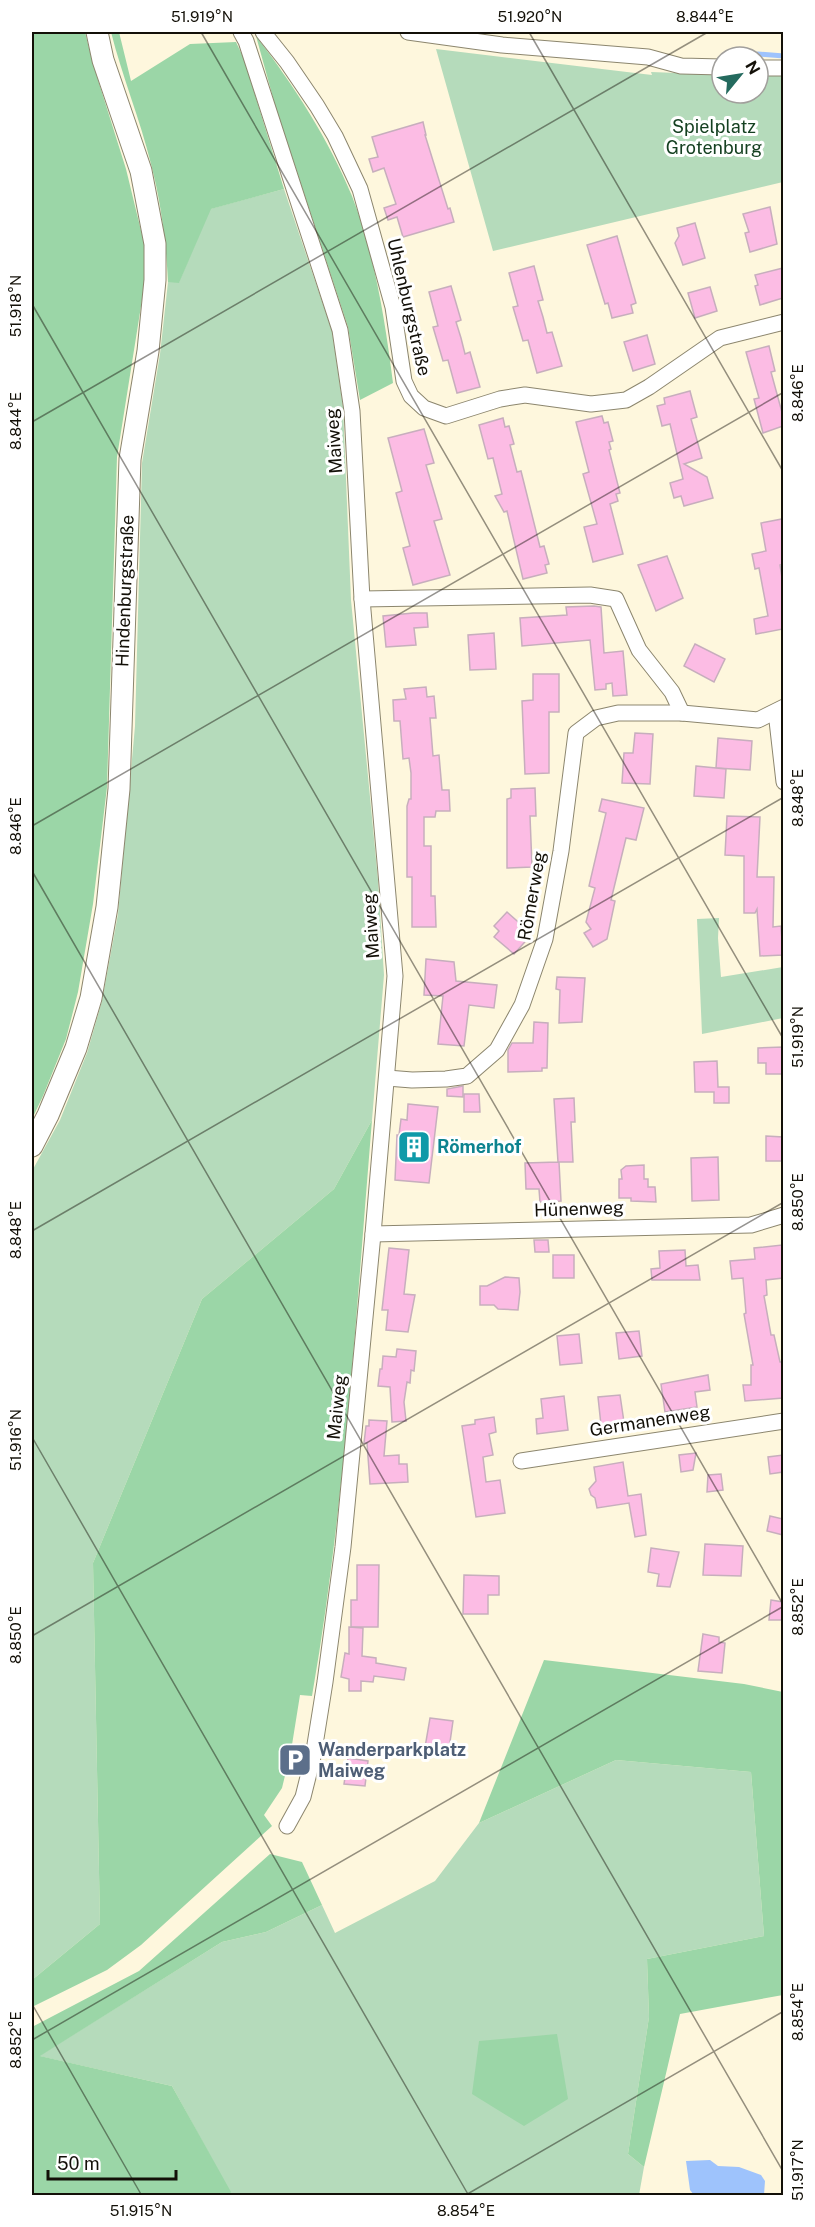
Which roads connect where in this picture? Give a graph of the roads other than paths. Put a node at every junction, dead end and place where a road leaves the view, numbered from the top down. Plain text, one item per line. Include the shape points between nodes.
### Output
1 (97, 32) edge
2 (241, 32) edge
3 (263, 32) edge
4 (408, 32) edge
5 (710, 67) edge
6 (783, 322) edge
7 (362, 599) junction
8 (780, 710) edge
9 (682, 713) junction
10 (783, 782) edge
11 (387, 1078) junction
12 (32, 1146) edge
13 (783, 1215) edge
14 (373, 1234) junction
15 (783, 1421) edge
16 (521, 1461) dead end
17 (287, 1826) dead end

1 - 12 main road, Hindenburgstraße via 141,171 155,244 155,280 130,459 119,789 107,907 91,998 76,1048
2 - 7 street, Maiweg via 340,330 352,411
3 - 6 street, Uhlenburgstraße via 317,106 360,189 393,307 404,381 411,396 424,408 446,416 525,394 591,404 626,400 720,338
4 - 5 street
7 - 9 street via 590,595 616,599 639,650 672,692
7 - 11 street, Maiweg via 395,976
8 - 9 street, Römerweg via 758,720
8 - 10 street
9 - 11 street, Römerweg via 618,713 596,718 576,733 545,939 522,1005 497,1050 467,1076
11 - 14 street, Maiweg
13 - 14 street, Hünenweg via 751,1225
14 - 17 street, Maiweg via 343,1547 325,1682 303,1797
15 - 16 street, Germanenweg

